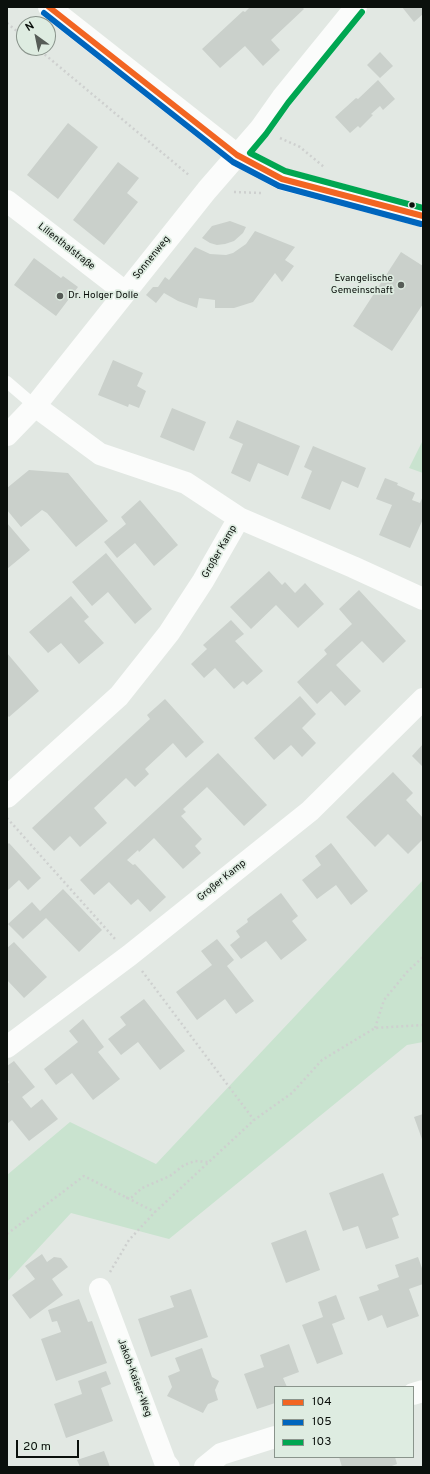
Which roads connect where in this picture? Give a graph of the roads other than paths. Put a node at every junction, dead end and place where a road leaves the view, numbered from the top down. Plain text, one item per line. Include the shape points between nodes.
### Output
1 (49, 7) edge
2 (356, 7) edge
3 (237, 155) junction
4 (7, 202) edge
5 (423, 216) edge
6 (124, 292) junction
7 (7, 382) edge
8 (35, 406) junction
9 (7, 436) edge
10 (239, 518) junction
11 (423, 599) edge
12 (423, 699) edge
13 (7, 797) edge
14 (7, 1047) edge
15 (100, 1289) road end
16 (274, 1437) edge
17 (169, 1467) edge
18 (205, 1467) edge

1 - 3 street
2 - 3 street, Sonnenweg
3 - 5 street via 282,179
3 - 6 street, Sonnenweg
4 - 6 street, Lilienthalstraße
6 - 8 street, Sonnenweg
7 - 8 lane
8 - 9 street, Sonnenweg
8 - 10 street, Großer Kamp via 100,454 186,483
10 - 11 street, Großer Kamp
10 - 13 street, Großer Kamp via 203,581 169,633 119,696
12 - 14 street, Großer Kamp via 310,811 130,955
15 - 17 street, Jakob-Kaiser-Weg
16 - 18 street via 221,1454

